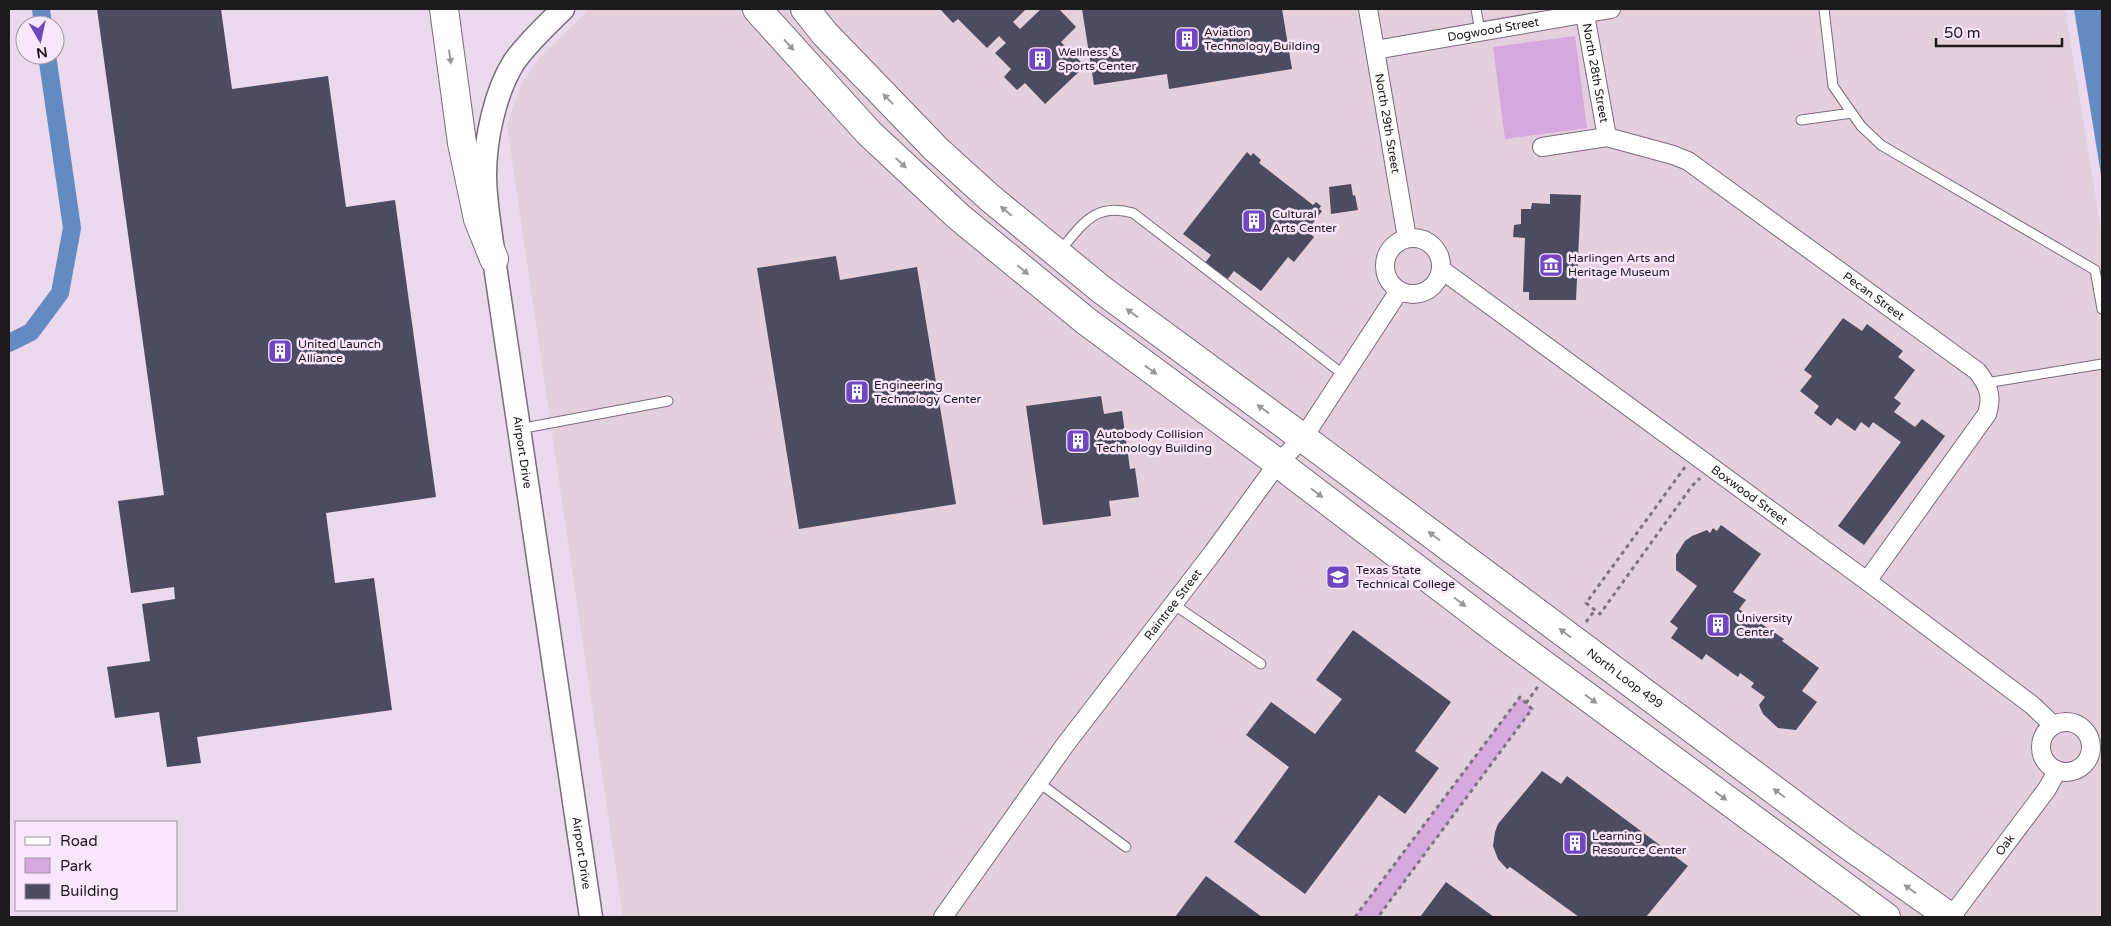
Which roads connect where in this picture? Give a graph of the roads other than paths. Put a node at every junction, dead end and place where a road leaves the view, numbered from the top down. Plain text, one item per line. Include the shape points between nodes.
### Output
1 (444, 9) edge
2 (563, 9) edge
3 (756, 9) edge
4 (806, 9) edge
5 (1368, 9) edge
6 (1476, 9) edge
7 (1611, 9) edge
8 (1824, 9) edge
9 (1585, 11) edge
10 (1480, 31) junction
11 (1375, 50) junction
12 (1852, 113) junction
13 (1802, 120) dead end
14 (1607, 138) junction
15 (1542, 147) dead end
16 (1407, 238) junction
17 (1058, 254) junction
18 (494, 259) junction
19 (1442, 270) junction
20 (1399, 291) junction
21 (2102, 309) edge
22 (2102, 364) edge
23 (1344, 374) junction
24 (1986, 383) junction
25 (668, 401) dead end
26 (519, 428) junction
27 (1303, 438) junction
28 (1278, 463) junction
29 (1867, 581) junction
30 (1174, 604) junction
31 (1261, 664) dead end
32 (2053, 725) junction
33 (2097, 742) edge
34 (2057, 771) junction
35 (1038, 782) junction
36 (1126, 847) dead end
37 (591, 917) edge
38 (943, 917) edge
39 (1886, 917) edge
40 (1950, 917) edge

1 -> 18 main road via 464,152 478,219
2 - 18 street, Airport Drive via 513,64 498,97 489,130 485,176
3 -> 28 main road via 869,133 959,217 1086,321
17 -> 4 main road, North Loop 499 via 936,149 825,34
5 - 11 street, North 29th Street
6 - 10 lane
7 - 9 street, Dogwood Street
8 - 12 lane via 1833,86
9 - 10 street, Dogwood Street
9 - 14 street, North 28th Street
10 - 11 street, Dogwood Street
11 - 16 street, North 29th Street
12 - 13 lane
12 - 21 lane via 1881,145 2095,270
14 - 15 street, Pecan Street
14 - 24 street, Pecan Street via 1688,161 1977,371
16 - 19 street via 1421,239 1433,245 1440,257
16 - 20 street via 1395,244 1387,256 1385,269 1389,282
17 - 23 lane via 1086,220 1095,214 1119,209 1133,213
27 -> 17 main road, North Loop 499
18 - 26 street, Airport Drive
19 - 20 street via 1436,283 1426,292 1413,295
19 - 29 street, Boxwood Street
20 - 23 street, Raintree Street
22 - 24 lane
23 - 27 street, Raintree Street
24 - 29 street via 1991,403 1987,414
25 - 26 lane
26 - 37 street, Airport Drive
27 - 28 street, Raintree Street
40 -> 27 main road, North Loop 499 via 1844,842
28 - 30 street, Raintree Street
28 -> 39 main road via 1501,633
29 - 32 street, Boxwood Street via 2032,705
30 - 31 lane
30 - 35 street, Raintree Street
32 - 33 street via 2067,721 2074,723
32 - 34 street via 2041,739 2040,748 2047,764
33 - 34 street via 2087,762 2080,768 2072,772
34 - 40 street, Oak via 2047,789
35 - 36 lane
35 - 38 street, Raintree Street

